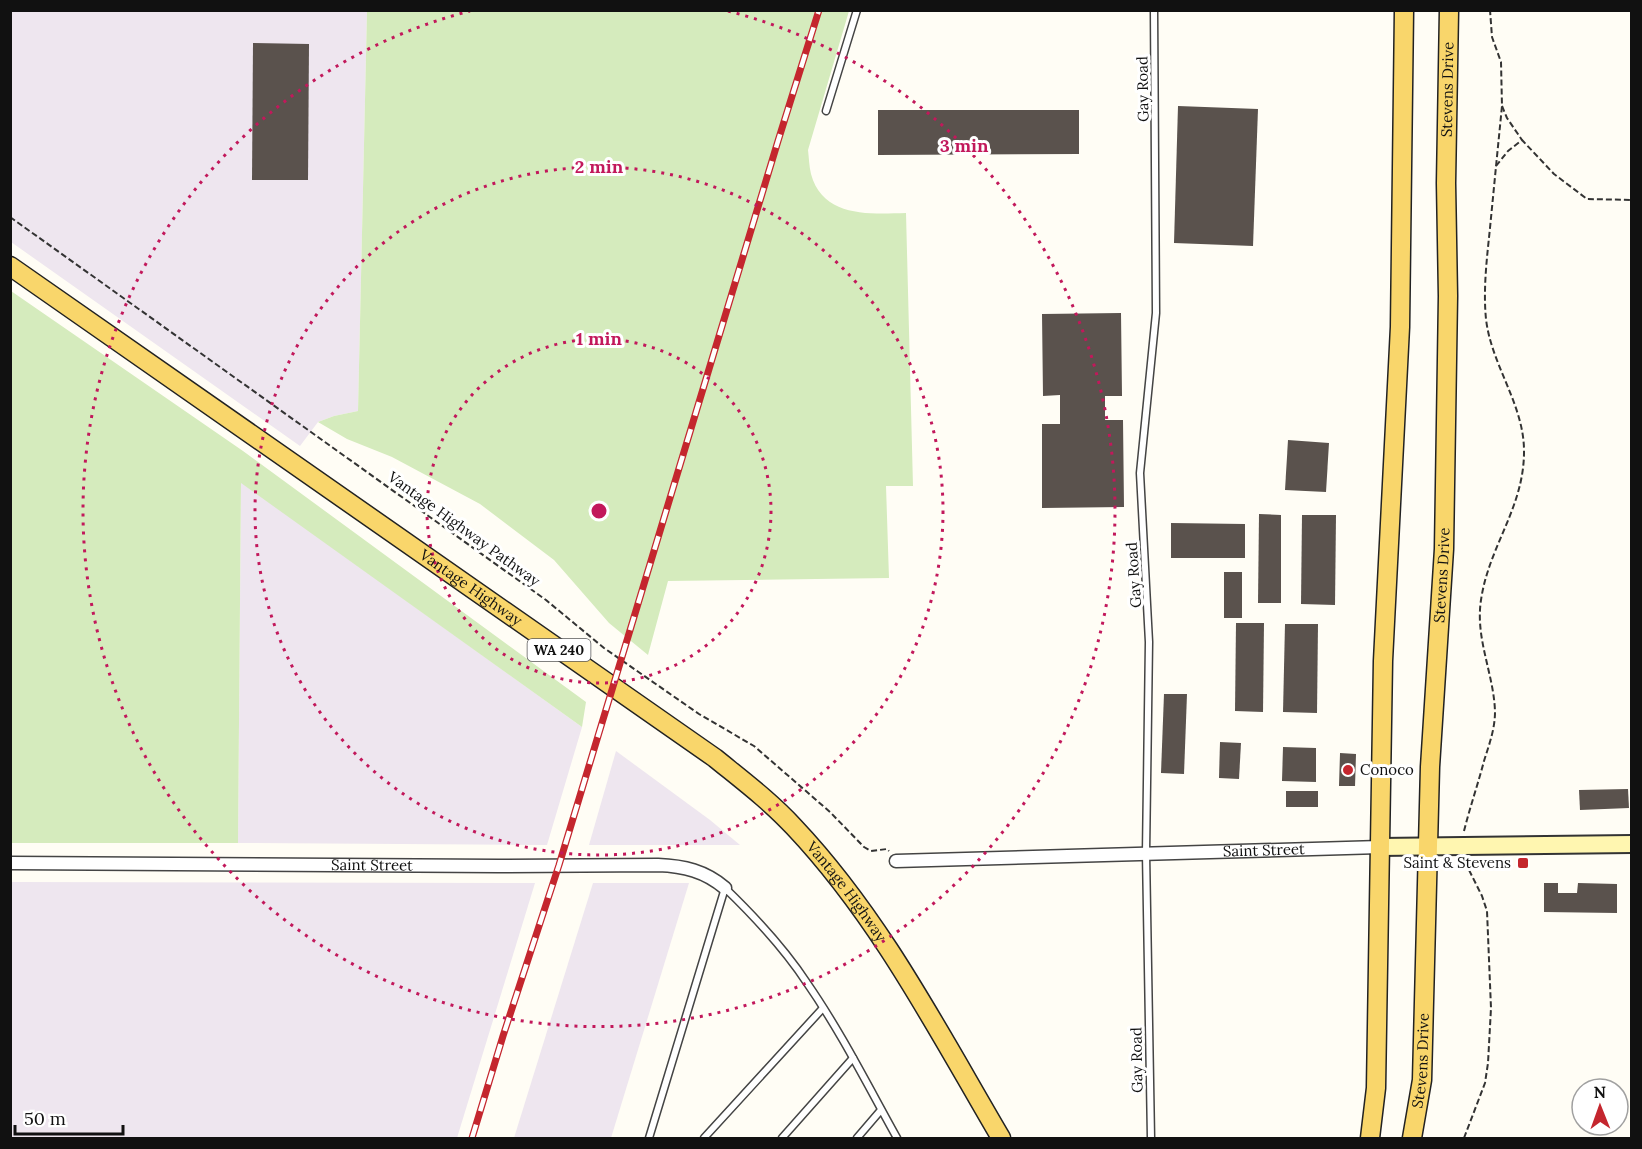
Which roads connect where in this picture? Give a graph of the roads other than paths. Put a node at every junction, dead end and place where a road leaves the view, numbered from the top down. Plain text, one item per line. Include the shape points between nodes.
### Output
1 (857, 10) edge
2 (1154, 10) edge
3 (1404, 10) edge
4 (1449, 10) edge
5 (826, 111) dead end
6 (10, 266) edge
7 (1632, 844) edge
8 (1428, 846) junction
9 (1380, 847) junction
10 (1146, 853) junction
11 (896, 861) road end
12 (10, 863) edge
13 (725, 888) junction
14 (823, 1008) junction
15 (853, 1058) junction
16 (881, 1110) junction
17 (649, 1138) edge
18 (704, 1138) edge
19 (782, 1138) edge
20 (856, 1138) edge
21 (897, 1138) edge
22 (1001, 1138) edge
23 (1150, 1138) edge
24 (1370, 1138) edge
25 (1412, 1138) edge

1 - 5 lane
2 - 10 lane, Gay Road via 1156,313 1140,473 1149,631
3 - 9 main road via 1400,327 1383,652
4 - 8 main road, Stevens Drive via 1444,549
6 - 22 main road, Vantage Highway / WA 240 via 750,786 794,826 877,930
7 - 8 street, Saint Street
8 - 9 street, Saint Street
8 - 25 main road, Stevens Drive via 1422,1080
9 - 10 street, Saint Street
9 - 24 main road via 1376,1088
10 - 11 street, Saint Street
10 - 23 lane, Gay Road
12 - 13 street, Saint Street via 658,865 699,871
13 - 14 lane via 775,942
13 - 17 lane
14 - 15 lane
14 - 18 lane
15 - 16 lane
15 - 19 lane
16 - 20 lane
16 - 21 lane

